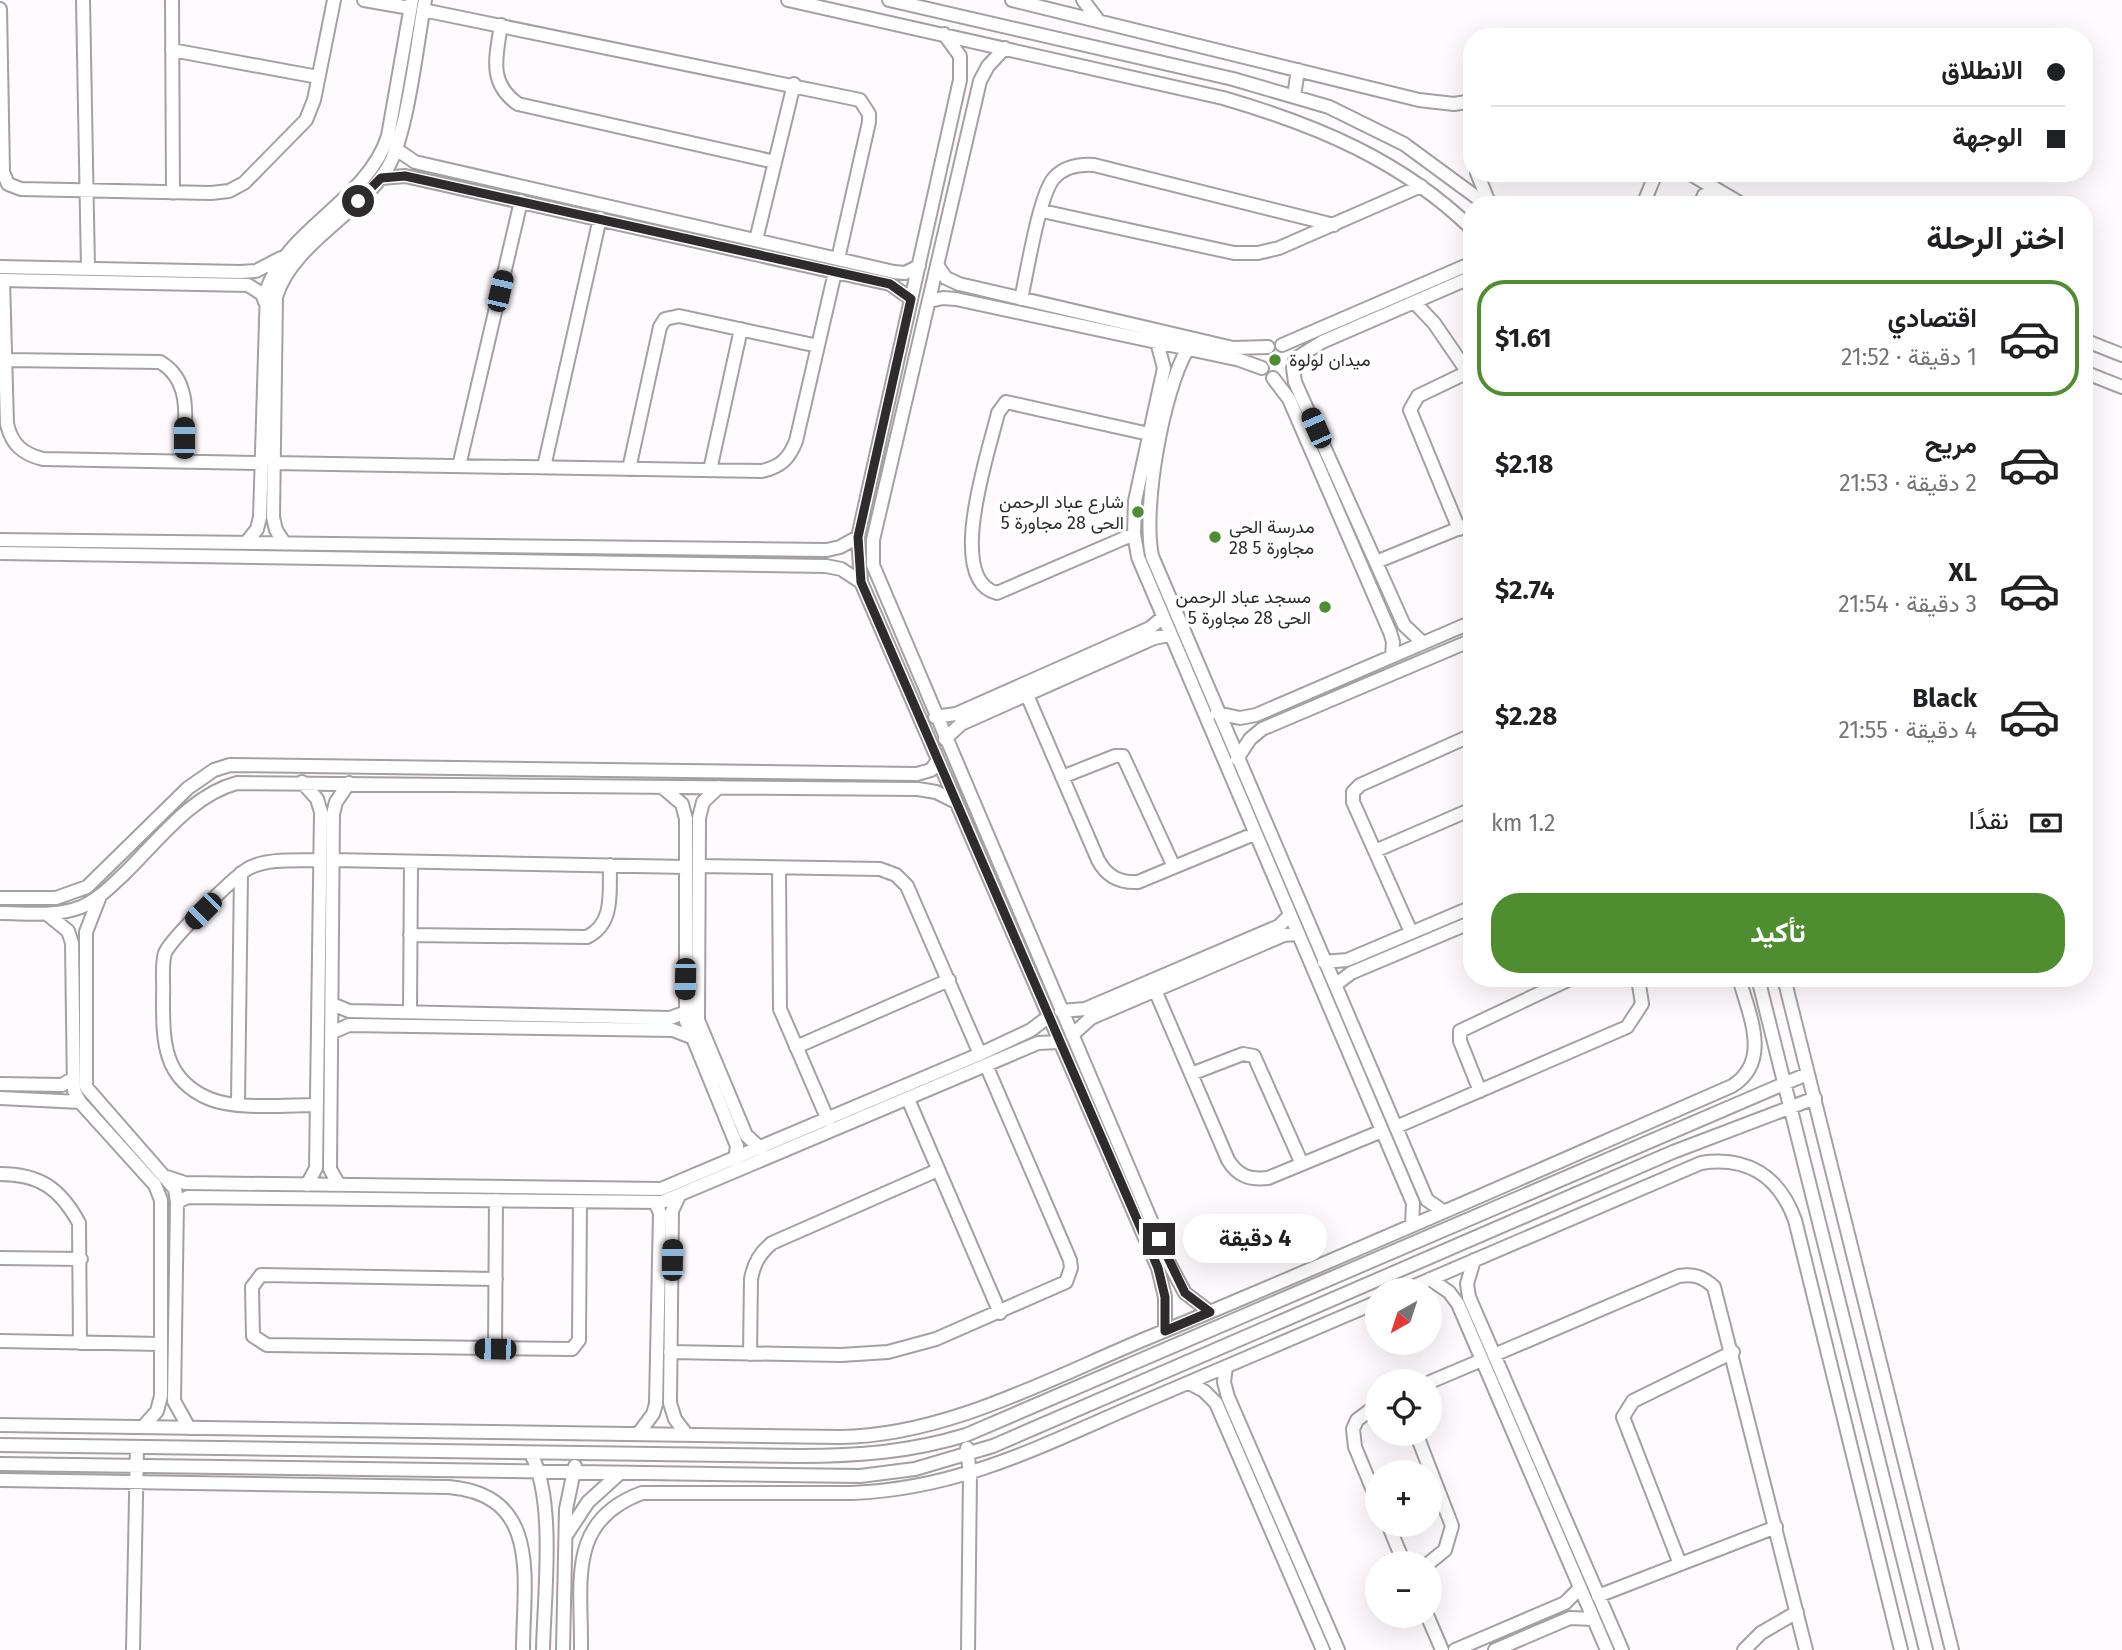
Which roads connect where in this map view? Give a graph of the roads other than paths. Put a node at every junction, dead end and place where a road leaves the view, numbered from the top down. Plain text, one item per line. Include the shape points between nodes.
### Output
1 (83, 0) edge
2 (172, 0) edge
3 (334, 0) edge
4 (364, 0) edge
5 (788, 0) edge
6 (889, 0) edge
7 (1012, 0) edge
8 (1083, 0) edge
9 (418, 4) edge
10 (0, 9) edge
11 (1098, 20) junction
12 (501, 25) junction
13 (944, 34) junction
14 (1005, 48) junction
15 (172, 50) junction
16 (1144, 59) junction
17 (1298, 70) junction
18 (318, 77) junction
19 (1139, 78) junction
20 (794, 84) junction
21 (1294, 96) junction
22 (1463, 101) edge
23 (398, 115) junction
24 (396, 149) junction
25 (775, 162) junction
26 (381, 178) junction
27 (1702, 182) edge
28 (1421, 186) junction
29 (87, 191) junction
30 (173, 192) junction
31 (1717, 192) junction
32 (1476, 196) edge
33 (1704, 196) edge
34 (1725, 196) edge
35 (521, 201) junction
36 (1042, 211) junction
37 (336, 214) junction
38 (600, 218) junction
39 (1463, 221) edge
40 (1334, 225) junction
41 (756, 240) junction
42 (285, 256) junction
43 (836, 265) junction
44 (937, 265) junction
45 (919, 266) junction
46 (0, 267) edge
47 (1463, 267) edge
48 (88, 269) junction
49 (892, 278) junction
50 (2, 280) edge
51 (1463, 281) edge
52 (911, 299) junction
53 (1021, 299) junction
54 (929, 301) junction
55 (265, 302) junction
56 (1414, 302) junction
57 (741, 329) junction
58 (1157, 342) junction
59 (2093, 344) edge
60 (1282, 345) junction
61 (818, 346) junction
62 (1268, 346) junction
63 (269, 350) junction
64 (1187, 350) junction
65 (2122, 355) edge
66 (6, 360) junction
67 (1294, 363) junction
68 (1463, 365) edge
69 (1262, 369) junction
70 (2093, 376) edge
71 (1273, 378) junction
72 (1463, 378) edge
73 (2122, 387) edge
74 (1149, 434) junction
75 (876, 459) junction
76 (183, 461) junction
77 (891, 462) junction
78 (267, 463) junction
79 (458, 466) junction
80 (544, 467) junction
81 (629, 468) junction
82 (710, 470) junction
83 (266, 517) junction
84 (1463, 520) edge
85 (1463, 527) edge
86 (1134, 534) junction
87 (858, 537) junction
88 (0, 540) edge
89 (246, 543) junction
90 (285, 544) junction
91 (501, 546) junction
92 (103, 548) junction
93 (0, 552) edge
94 (500, 561) junction
95 (1376, 562) junction
96 (861, 582) junction
97 (1162, 618) junction
98 (1463, 626) edge
99 (1169, 635) junction
100 (1423, 643) junction
101 (1463, 644) edge
102 (1392, 656) junction
103 (1027, 695) junction
104 (1217, 713) junction
105 (935, 717) junction
106 (945, 739) junction
107 (1463, 740) edge
108 (1237, 759) junction
109 (938, 760) junction
110 (1062, 778) junction
111 (302, 782) junction
112 (349, 783) junction
113 (662, 786) junction
114 (719, 787) junction
115 (956, 802) junction
116 (1463, 813) edge
117 (142, 834) junction
118 (1254, 834) junction
119 (153, 846) junction
120 (1375, 851) junction
121 (326, 860) junction
122 (411, 862) junction
123 (610, 865) junction
124 (692, 867) junction
125 (1174, 867) junction
126 (779, 868) junction
127 (241, 873) junction
128 (100, 896) junction
129 (0, 898) edge
130 (1463, 911) edge
131 (0, 913) edge
132 (47, 914) junction
133 (1289, 916) junction
134 (1463, 926) edge
135 (1027, 931) junction
136 (1411, 932) junction
137 (1297, 934) junction
138 (410, 935) junction
139 (1014, 937) junction
140 (1325, 962) junction
141 (948, 980) junction
142 (1335, 985) junction
143 (1553, 987) edge
144 (1639, 987) edge
145 (1741, 987) edge
146 (1760, 987) edge
147 (1786, 987) edge
148 (1155, 990) junction
149 (332, 1004) junction
150 (1061, 1011) junction
151 (410, 1012) junction
152 (684, 1013) junction
153 (1048, 1017) junction
154 (331, 1033) junction
155 (1024, 1034) junction
156 (1072, 1035) junction
157 (691, 1037) junction
158 (1059, 1042) junction
159 (1030, 1046) junction
160 (796, 1047) junction
161 (983, 1059) junction
162 (1191, 1074) junction
163 (1807, 1074) junction
164 (72, 1079) junction
165 (0, 1084) edge
166 (1784, 1084) junction
167 (1480, 1091) junction
168 (0, 1098) edge
169 (1815, 1098) junction
170 (908, 1099) junction
171 (80, 1102) junction
172 (238, 1103) junction
173 (316, 1105) junction
174 (1791, 1107) junction
175 (828, 1120) junction
176 (1396, 1127) junction
177 (1382, 1131) junction
178 (1663, 1135) junction
179 (761, 1149) junction
180 (1672, 1152) junction
181 (735, 1160) junction
182 (1302, 1164) junction
183 (939, 1170) junction
184 (0, 1174) edge
185 (167, 1177) junction
186 (307, 1185) junction
187 (339, 1185) junction
188 (536, 1195) junction
189 (678, 1198) junction
190 (496, 1200) junction
191 (580, 1201) junction
192 (177, 1202) junction
193 (655, 1202) junction
194 (1443, 1211) junction
195 (1412, 1225) junction
196 (0, 1258) edge
197 (81, 1259) junction
198 (1474, 1260) junction
199 (1432, 1278) edge
200 (496, 1279) junction
201 (1442, 1288) edge
202 (1365, 1307) edge
203 (1210, 1312) junction
204 (1000, 1313) junction
205 (1165, 1331) junction
206 (0, 1341) edge
207 (80, 1343) junction
208 (161, 1344) junction
209 (495, 1349) junction
210 (670, 1352) junction
211 (1733, 1353) junction
212 (750, 1354) junction
213 (1198, 1357) junction
214 (1488, 1357) junction
215 (1226, 1367) junction
216 (1206, 1375) junction
217 (1442, 1377) edge
218 (1189, 1383) junction
219 (1365, 1414) edge
220 (0, 1425) edge
221 (143, 1427) junction
222 (190, 1428) junction
223 (638, 1434) junction
224 (687, 1435) junction
225 (966, 1435) junction
226 (0, 1444) edge
227 (1421, 1446) edge
228 (136, 1447) junction
229 (531, 1454) junction
230 (580, 1454) junction
231 (967, 1455) junction
232 (0, 1464) edge
233 (136, 1466) junction
234 (1365, 1469) edge
235 (540, 1472) junction
236 (572, 1473) junction
237 (620, 1473) junction
238 (970, 1475) junction
239 (0, 1480) edge
240 (136, 1482) junction
241 (566, 1509) junction
242 (545, 1511) junction
243 (1776, 1527) junction
244 (565, 1538) junction
245 (1442, 1552) edge
246 (1680, 1564) junction
247 (1580, 1588) junction
248 (1598, 1595) junction
249 (523, 1612) junction
250 (1797, 1612) junction
251 (564, 1613) junction
252 (581, 1613) junction
253 (544, 1614) junction
254 (1594, 1619) junction
255 (1433, 1628) edge
256 (133, 1650) edge
257 (523, 1650) edge
258 (543, 1650) edge
259 (563, 1650) edge
260 (581, 1650) edge
261 (968, 1650) edge
262 (1323, 1650) edge
263 (1338, 1650) edge
264 (1442, 1650) edge
265 (1455, 1650) edge
266 (1495, 1650) edge
267 (1607, 1650) edge
268 (1622, 1650) edge
269 (1744, 1650) edge
270 (1806, 1650) edge
271 (1901, 1650) edge
272 (1926, 1650) edge
273 (1952, 1650) edge

1 - 29 street
2 - 15 street
3 - 18 street
4 - 9 street
5 - 13 street
6 - 16 street
7 - 11 street
8 - 11 street
9 - 12 street
9 - 23 street
10 - 29 street via 4,179 21,189
11 - 17 street
12 - 20 street
12 - 25 street via 495,74 499,86 518,104
13 - 14 street
13 - 45 street via 960,57 960,79
14 - 19 street
14 - 44 street via 980,81
15 - 18 street
15 - 30 street
16 - 19 street
16 - 21 street
17 - 21 street
17 - 22 street via 1427,102
18 - 30 street via 312,107 302,126 244,183 220,193
19 - 28 street via 1282,115 1334,135
20 - 25 street
20 - 43 street via 853,96 869,114
21 - 32 street via 1367,124 1404,144
23 - 24 street
23 - 37 street via 374,167
24 - 26 street
24 - 41 street via 415,162
25 - 41 street
26 - 35 street via 405,176
26 - 37 street
27 - 31 street
28 - 39 street
28 - 40 street
29 - 30 street
29 - 48 street
31 - 33 street
31 - 34 street
35 - 38 street
35 - 79 street
36 - 40 street via 1246,254 1279,248
36 - 40 street via 1054,179 1083,164
36 - 53 street
37 - 42 street
37 - 63 street via 279,285
38 - 43 street
38 - 80 street
41 - 43 street
42 - 48 street via 264,268 240,272
42 - 55 street
43 - 49 street
43 - 61 street
44 - 53 street via 952,282
44 - 54 street
45 - 49 street
45 - 52 street
46 - 48 street
47 - 60 street
49 - 52 street
50 - 55 street via 248,285 262,294
50 - 66 street
51 - 56 street
52 - 75 street
53 - 62 street via 1233,348
54 - 58 street via 956,299
54 - 77 street
55 - 63 street
56 - 67 street via 1322,342
56 - 68 street
57 - 61 street
57 - 81 street via 674,315 665,319
57 - 82 street
58 - 64 street
58 - 74 street via 1164,368
59 - 65 street
60 - 62 street
60 - 67 street via 1291,350
61 - 82 street via 796,442 784,462 762,471
62 - 69 street via 1260,359
63 - 78 street
64 - 69 street
64 - 104 street via 1174,375 1148,509 1148,538 1158,575
66 - 76 street via 10,437 30,456
66 - 76 street via 160,362 172,369 184,393
67 - 71 street via 1287,376
67 - 95 street via 1296,382
69 - 71 street
70 - 73 street
71 - 102 street via 1289,399 1391,632
72 - 84 street via 1418,396 1410,410
74 - 86 street via 1135,501
74 - 86 street via 1006,402 998,413 970,542 982,583 997,593
75 - 77 street
75 - 87 street
76 - 78 street
77 - 105 street via 873,540 873,565
78 - 79 street
78 - 83 street
79 - 80 street
80 - 81 street
81 - 82 street
83 - 89 street
83 - 90 street
85 - 95 street
86 - 97 street via 1141,567
87 - 91 street via 827,550
87 - 96 street
88 - 92 street
89 - 90 street
89 - 92 street
90 - 91 street
91 - 94 street
92 - 93 street
92 - 94 street
94 - 96 street via 826,566 841,569
95 - 100 street via 1404,625
96 - 109 street
97 - 99 street
97 - 105 street via 1150,628 957,714
98 - 100 street
99 - 103 street
99 - 118 street
100 - 102 street
101 - 108 street via 1262,729
102 - 104 street via 1256,715 1240,718
103 - 106 street via 961,724
103 - 110 street
104 - 108 street
105 - 106 street
106 - 135 street
107 - 120 street via 1356,788 1353,802
108 - 140 street
109 - 115 street
109 - 117 street via 931,770 917,774 246,764 214,770 200,778
110 - 125 street via 1098,860 1110,876 1138,882
110 - 125 street via 1123,756
111 - 112 street
111 - 119 street via 223,787 198,802
111 - 121 street via 320,805
112 - 113 street
112 - 121 street via 334,807
113 - 114 street
113 - 124 street via 685,811
114 - 115 street via 918,789
114 - 124 street via 700,810
115 - 139 street
116 - 120 street
117 - 119 street
117 - 129 street via 100,877 72,894
118 - 125 street
118 - 133 street
119 - 128 street
120 - 136 street
121 - 122 street
121 - 127 street via 266,863
121 - 149 street
121 - 173 street
122 - 123 street
122 - 138 street
123 - 124 street
123 - 138 street via 608,916 600,929 587,937
124 - 126 street
124 - 152 street
124 - 179 street via 699,1026 746,1135
126 - 141 street via 880,869 896,875 907,886
126 - 160 street via 779,1003
127 - 172 street
127 - 172 street via 171,944 164,964 163,1041 169,1061 203,1095
128 - 132 street via 84,906
128 - 185 street via 86,932 86,1087
130 - 136 street
131 - 132 street
132 - 164 street via 71,937
133 - 137 street
133 - 150 street via 1279,926 1084,1009
134 - 142 street via 1351,972
135 - 139 street
135 - 150 street
136 - 140 street via 1342,962
137 - 148 street via 1284,935
137 - 177 street
138 - 151 street
139 - 153 street
140 - 142 street
141 - 160 street
141 - 161 street
142 - 176 street
143 - 167 street via 1460,1031
144 - 167 street via 1642,1004 1627,1027
145 - 194 street via 1756,1053 1744,1078
146 - 166 street
147 - 163 street
148 - 156 street via 1091,1018
148 - 162 street
149 - 151 street via 344,1010
149 - 154 street
150 - 156 street
151 - 152 street via 670,1018
152 - 157 street
153 - 155 street
153 - 158 street
154 - 157 street via 349,1025 673,1030
154 - 187 street via 331,1173
155 - 159 street
155 - 161 street
156 - 203 street via 1179,1282
157 - 181 street via 737,1146
158 - 159 street
158 - 205 street via 1158,1268 1165,1297
159 - 161 street
160 - 175 street
161 - 170 street
161 - 175 street
161 - 204 street via 1072,1268 1059,1287
162 - 182 street via 1228,1160 1240,1174 1256,1180
162 - 182 street via 1243,1054 1254,1056
163 - 166 street
163 - 169 street
164 - 165 street via 62,1085
164 - 171 street
166 - 174 street
166 - 178 street
167 - 176 street
168 - 171 street
169 - 174 street
169 - 273 street
170 - 183 street
170 - 189 street
171 - 208 street via 160,1195
172 - 173 street
173 - 186 street via 315,1172
174 - 180 street
174 - 272 street
175 - 179 street
176 - 194 street via 1427,1200
177 - 182 street
177 - 195 street via 1414,1208
178 - 180 street via 1671,1142
178 - 225 street
179 - 181 street
180 - 213 street
181 - 188 street via 661,1189
183 - 204 street
183 - 212 street via 764,1250 751,1279
184 - 197 street via 27,1175 52,1189 79,1223
185 - 186 street via 185,1183
185 - 192 street
186 - 187 street
187 - 188 street
188 - 190 street
188 - 191 street
189 - 193 street
189 - 210 street via 672,1211
190 - 192 street via 188,1197
190 - 200 street
191 - 193 street
191 - 209 street via 578,1344 568,1350
192 - 222 street via 174,1401
193 - 223 street via 660,1213 656,1404
194 - 195 street
195 - 203 street
196 - 197 street
197 - 207 street
198 - 199 street
198 - 214 street via 1468,1291
198 - 271 street via 1701,1163 1742,1163 1776,1184 1795,1220
200 - 209 street
200 - 209 street via 267,1275 257,1278 252,1287 253,1336 261,1344
201 - 214 street via 1454,1297
202 - 215 street
203 - 205 street
204 - 212 street via 936,1339 888,1352
205 - 224 street via 915,1429 859,1437
206 - 207 street
207 - 208 street
208 - 221 street via 160,1401
210 - 212 street
210 - 224 street via 671,1409
211 - 214 street via 1714,1287 1692,1274
211 - 243 street
211 - 246 street via 1633,1401 1623,1417
213 - 216 street
213 - 231 street
214 - 217 street
214 - 247 street
214 - 248 street
215 - 216 street
215 - 263 street via 1228,1397
216 - 218 street
218 - 238 street
218 - 262 street via 1216,1403
219 - 234 street via 1357,1420 1353,1438
220 - 221 street
221 - 222 street
222 - 223 street
223 - 224 street
225 - 230 street via 909,1450 850,1456
225 - 231 street
226 - 228 street
227 - 245 street via 1452,1526 1451,1539
228 - 229 street
228 - 233 street
229 - 230 street
229 - 235 street
230 - 236 street
231 - 237 street via 915,1469 860,1476
231 - 238 street
232 - 233 street
233 - 235 street
233 - 240 street
235 - 236 street
235 - 242 street
236 - 237 street
236 - 241 street
237 - 244 street via 588,1502
238 - 252 street via 887,1492 642,1493 612,1508 589,1533 582,1555
238 - 261 street
239 - 240 street
240 - 249 street via 449,1487 483,1494 509,1515 521,1537
240 - 256 street
241 - 242 street
241 - 244 street
242 - 253 street
243 - 246 street
243 - 250 street
244 - 251 street
246 - 248 street
247 - 254 street
247 - 265 street via 1565,1603
248 - 268 street
249 - 253 street
249 - 257 street
250 - 269 street via 1761,1633
250 - 270 street
251 - 252 street
251 - 259 street
252 - 260 street
253 - 258 street
254 - 266 street via 1570,1618
254 - 267 street
255 - 264 street

